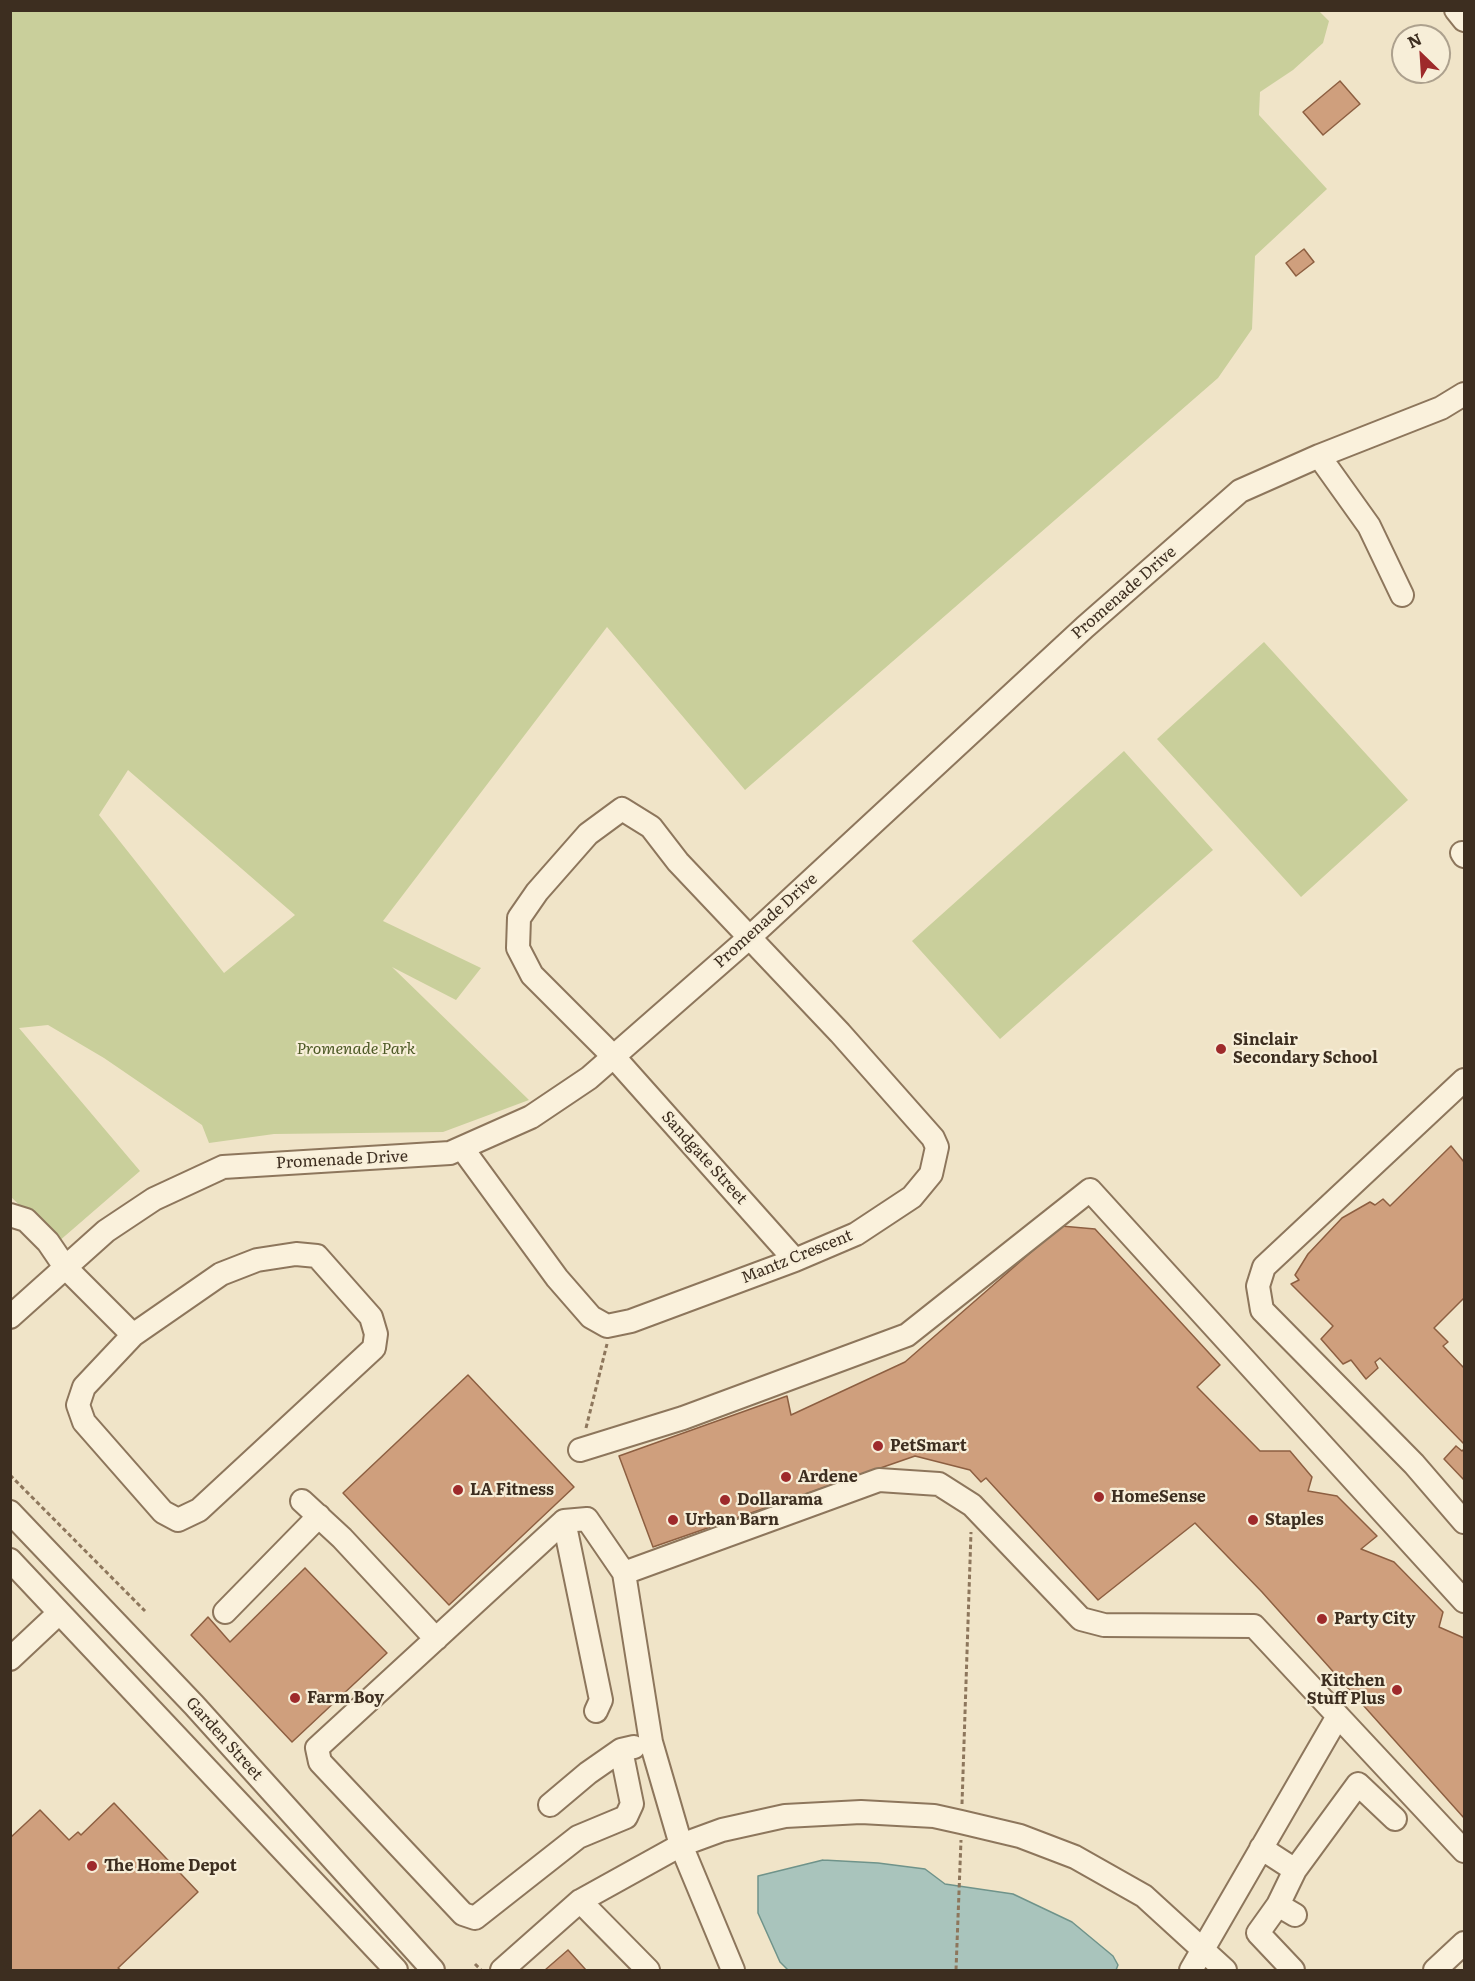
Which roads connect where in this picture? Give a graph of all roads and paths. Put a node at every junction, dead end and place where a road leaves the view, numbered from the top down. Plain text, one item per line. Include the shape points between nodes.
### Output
1 (1456, 10) edge
2 (1464, 20) edge
3 (1464, 394) edge
4 (1319, 456) junction
5 (1402, 595) dead end
6 (750, 937) junction
7 (614, 1057) junction
8 (1464, 1080) edge
9 (462, 1148) junction
10 (10, 1215) edge
11 (795, 1260) junction
12 (66, 1267) junction
13 (10, 1317) edge
14 (611, 1325) junction
15 (133, 1335) junction
16 (580, 1450) joint
17 (10, 1475) edge
18 (302, 1501) dead end
19 (972, 1505) junction
20 (10, 1512) edge
21 (319, 1516) junction
22 (564, 1521) junction
23 (1464, 1522) edge
24 (10, 1560) edge
25 (624, 1573) junction
26 (1464, 1601) edge
27 (145, 1611) dead end
28 (225, 1612) dead end
29 (59, 1613) junction
30 (436, 1639) junction
31 (10, 1659) edge
32 (163, 1672) junction
33 (137, 1696) junction
34 (596, 1711) dead end
35 (1338, 1716) junction
36 (651, 1742) junction
37 (621, 1750) junction
38 (550, 1805) dead end
39 (1395, 1819) dead end
40 (962, 1822) junction
41 (681, 1845) junction
42 (1261, 1848) junction
43 (1464, 1851) edge
44 (1295, 1870) junction
45 (579, 1901) junction
46 (1464, 1943) edge
47 (1203, 1949) junction
48 (475, 1964) dead end
49 (396, 1971) edge
50 (433, 1971) edge
51 (481, 1971) edge
52 (502, 1971) edge
53 (648, 1971) edge
54 (733, 1971) edge
55 (956, 1971) edge
56 (1191, 1971) edge
57 (1225, 1971) edge
58 (1293, 1971) edge
59 (1435, 1971) edge

1 - 2 street
3 - 4 street, Promenade Drive via 1441,408
4 - 5 street via 1369,526
4 - 6 street, Promenade Drive via 1240,491 1085,627
6 - 7 street, Promenade Drive
6 - 7 street, Sandgate Street via 678,862 651,827 622,809 588,834 519,918 518,948 532,975
6 - 11 street, Mantz Crescent via 840,1033 937,1147 931,1174 912,1197 856,1234
7 - 9 street, Promenade Drive via 531,1118
7 - 11 street, Sandgate Street
8 - 23 street via 1264,1267 1258,1286 1262,1310 1414,1464
9 - 12 street, Promenade Drive via 450,1153 223,1167 154,1199 106,1231
9 - 14 street via 557,1278 591,1317
10 - 12 street via 26,1220
11 - 14 street, Mantz Crescent
12 - 13 street, Promenade Drive
12 - 15 street
14 - 16 path
15 - 15 street via 84,1387 78,1405 84,1422 163,1512 178,1520 199,1510 374,1348 376,1334 371,1317 317,1256 296,1254 257,1260 221,1274
16 - 26 street via 683,1418 907,1335 1090,1190
17 - 27 path
18 - 21 street
19 - 25 street via 939,1484 879,1480
19 - 35 street via 1081,1619 1104,1625 1254,1626
19 - 40 path
20 - 32 street, Garden Street
21 - 28 street
21 - 30 street
22 - 25 street via 587,1519
22 - 30 street
22 - 34 street via 601,1700
24 - 29 street, Garden Street
25 - 36 street
29 - 31 street
29 - 33 street, Garden Street
30 - 37 street via 317,1748 320,1762 463,1914 475,1918 578,1837 626,1817 632,1804
32 - 33 street
32 - 50 street, Garden Street
33 - 49 street, Garden Street
35 - 42 street
35 - 43 street
36 - 37 street
36 - 41 street
37 - 38 street
39 - 44 street via 1358,1784
40 - 41 street via 934,1816 861,1812 785,1816 722,1830
40 - 47 street via 1020,1836 1075,1857 1144,1896
40 - 55 path
41 - 45 street
41 - 54 street
42 - 44 street
42 - 47 street
44 - 58 street via 1287,1910 1258,1933
45 - 52 street
45 - 53 street
46 - 59 street
47 - 56 street
47 - 57 street
48 - 51 path

